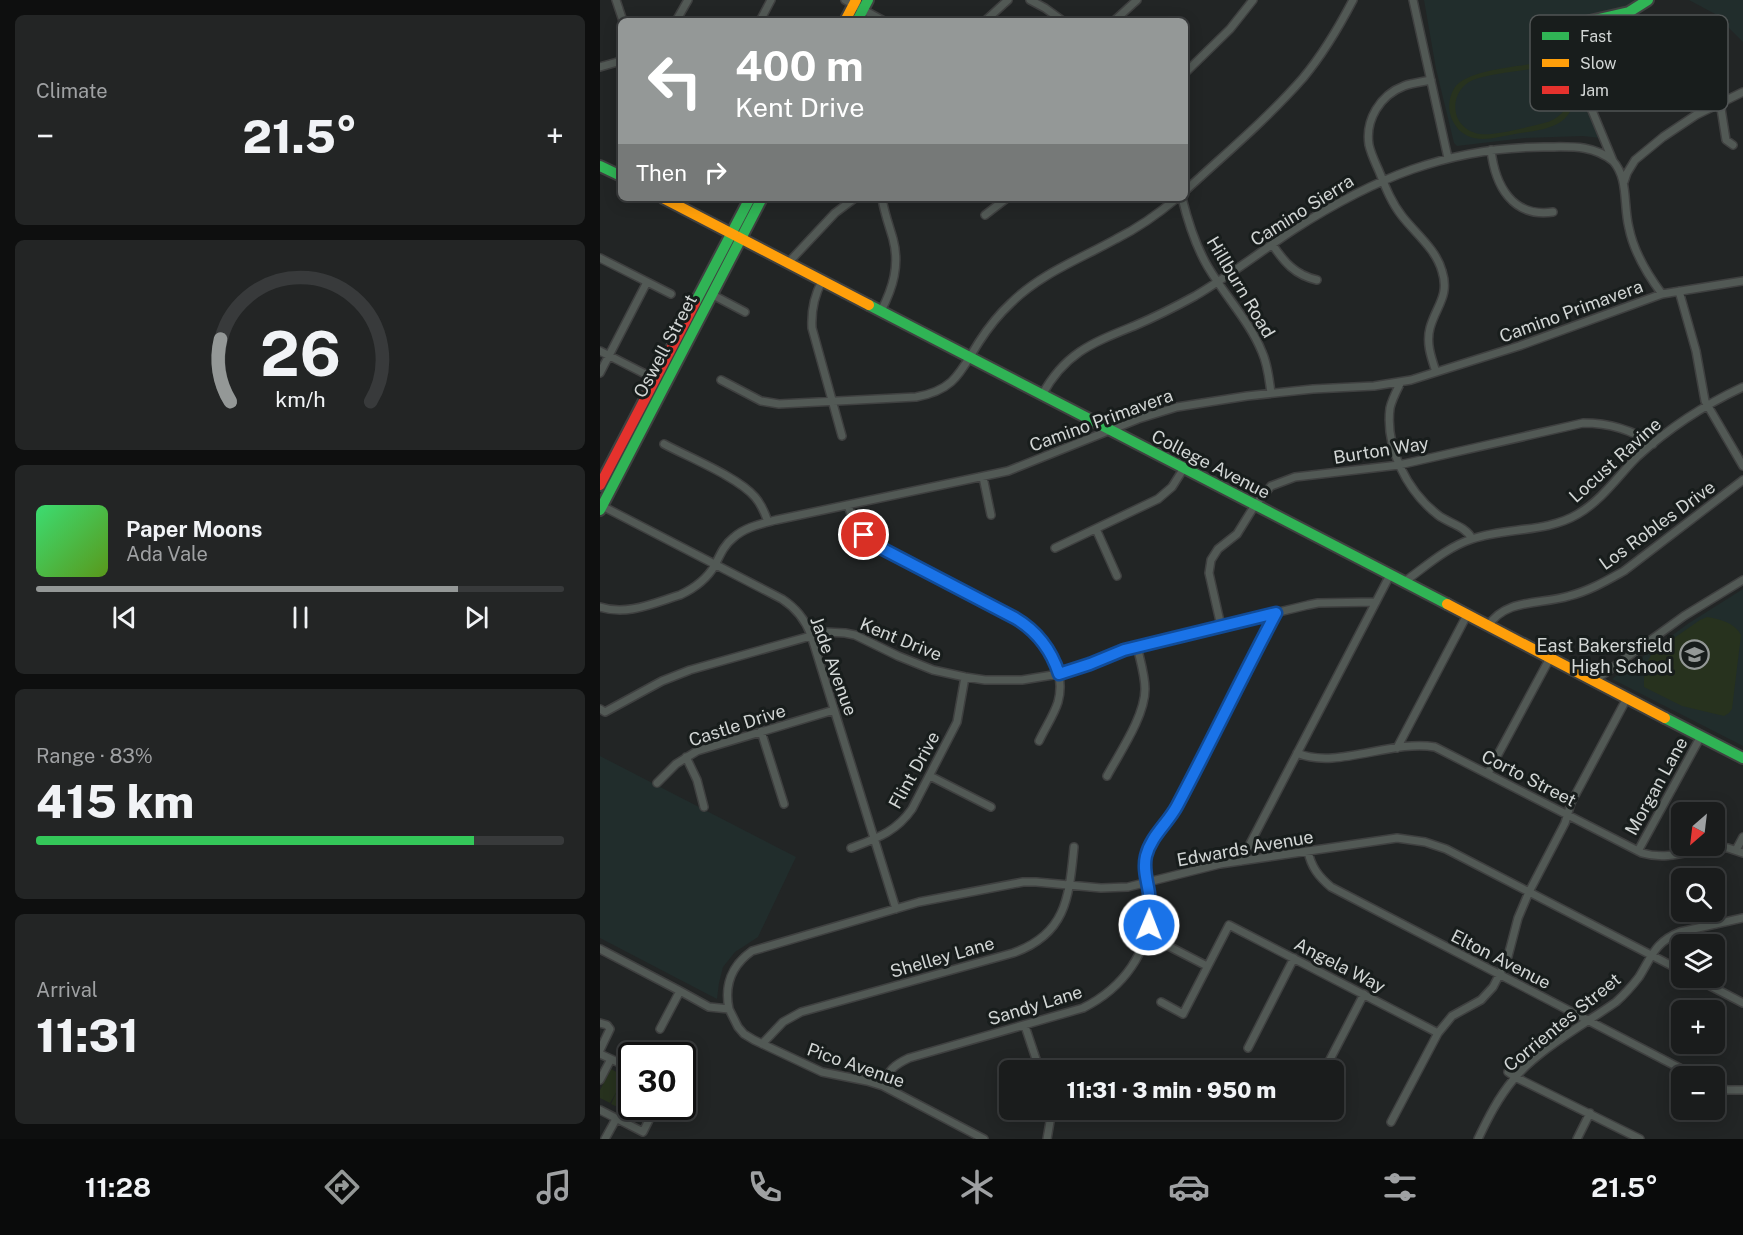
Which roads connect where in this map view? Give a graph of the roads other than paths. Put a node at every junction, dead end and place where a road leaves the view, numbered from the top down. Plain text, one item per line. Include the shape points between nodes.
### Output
1 (616, 0) edge
2 (688, 0) edge
3 (771, 0) edge
4 (1008, 0) edge
5 (1030, 0) edge
6 (1137, 0) edge
7 (1253, 0) edge
8 (1353, 0) edge
9 (1413, 0) edge
10 (1648, 0) edge
11 (857, 3) edge
12 (1616, 15) edge
13 (622, 18) edge
14 (678, 18) edge
15 (762, 18) edge
16 (847, 18) edge
17 (880, 18) edge
18 (988, 18) edge
19 (1059, 18) edge
20 (1117, 18) edge
21 (618, 62) edge
22 (600, 67) edge
23 (1188, 70) edge
24 (1431, 80) junction
25 (1743, 92) edge
26 (1728, 99) edge
27 (1592, 111) edge
28 (1705, 111) edge
29 (1721, 111) edge
30 (1733, 145) dead end
31 (1491, 150) junction
32 (1448, 158) junction
33 (1613, 161) junction
34 (600, 166) edge
35 (618, 175) edge
36 (1383, 180) junction
37 (1624, 184) junction
38 (1188, 187) edge
39 (669, 201) edge
40 (749, 201) edge
41 (760, 201) edge
42 (851, 201) edge
43 (883, 201) edge
44 (1003, 201) edge
45 (1173, 201) edge
46 (1183, 201) edge
47 (1553, 212) dead end
48 (986, 215) dead end
49 (736, 236) junction
50 (1272, 244) junction
51 (600, 258) edge
52 (788, 263) junction
53 (822, 280) junction
54 (1317, 280) dead end
55 (1743, 281) edge
56 (647, 282) junction
57 (1217, 282) junction
58 (1679, 291) junction
59 (671, 294) dead end
60 (711, 294) junction
61 (1662, 294) junction
62 (881, 311) junction
63 (745, 312) dead end
64 (600, 351) edge
65 (609, 356) junction
66 (970, 357) junction
67 (1436, 372) junction
68 (600, 373) edge
69 (655, 379) junction
70 (721, 380) dead end
71 (1401, 382) junction
72 (1743, 387) edge
73 (1271, 393) junction
74 (1042, 395) junction
75 (834, 402) junction
76 (1707, 405) junction
77 (1110, 430) junction
78 (842, 436) dead end
79 (633, 443) junction
80 (664, 444) dead end
81 (1653, 444) junction
82 (619, 448) junction
83 (1400, 465) junction
84 (1743, 466) edge
85 (1184, 468) junction
86 (983, 477) junction
87 (1743, 480) edge
88 (600, 485) edge
89 (601, 504) edge
90 (848, 505) junction
91 (1255, 505) junction
92 (991, 515) dead end
93 (768, 522) junction
94 (1095, 529) junction
95 (1472, 539) junction
96 (1055, 548) dead end
97 (715, 565) junction
98 (1390, 575) junction
99 (1117, 576) dead end
100 (1743, 580) edge
101 (1404, 582) junction
102 (1376, 602) junction
103 (600, 607) edge
104 (1276, 613) junction
105 (1467, 615) junction
106 (1221, 626) junction
107 (1488, 626) junction
108 (811, 635) junction
109 (1137, 646) junction
110 (1550, 658) junction
111 (1059, 674) junction
112 (965, 677) junction
113 (1594, 681) junction
114 (1627, 698) junction
115 (600, 709) edge
116 (834, 710) junction
117 (761, 731) junction
118 (1701, 736) junction
119 (1039, 741) dead end
120 (1397, 748) junction
121 (1297, 753) junction
122 (686, 757) junction
123 (1743, 758) edge
124 (1488, 773) junction
125 (930, 776) junction
126 (1107, 776) dead end
127 (657, 783) dead end
128 (784, 804) dead end
129 (704, 807) dead end
130 (990, 807) dead end
131 (1568, 814) junction
132 (1743, 837) edge
133 (875, 839) junction
134 (1074, 847) dead end
135 (851, 848) dead end
136 (1308, 851) junction
137 (1638, 851) junction
138 (1739, 851) edge
139 (1240, 861) junction
140 (1146, 882) junction
141 (1070, 885) junction
142 (1529, 892) junction
143 (896, 909) junction
144 (1743, 918) edge
145 (1147, 935) junction
146 (600, 949) edge
147 (1651, 955) junction
148 (1294, 958) junction
149 (1671, 965) edge
150 (1208, 966) junction
151 (1500, 975) junction
152 (1714, 988) edge
153 (680, 991) junction
154 (1364, 994) junction
155 (1161, 1002) dead end
156 (1743, 1003) edge
157 (729, 1009) junction
158 (1589, 1021) junction
159 (600, 1023) edge
160 (1025, 1026) junction
161 (660, 1029) dead end
162 (1438, 1033) junction
163 (762, 1044) junction
164 (1248, 1048) dead end
165 (600, 1052) edge
166 (611, 1059) junction
167 (1036, 1060) edge
168 (1330, 1060) edge
169 (618, 1062) edge
170 (1676, 1066) edge
171 (1508, 1072) dead end
172 (1515, 1077) junction
173 (600, 1080) edge
174 (883, 1086) junction
175 (1725, 1089) edge
176 (1743, 1090) edge
177 (600, 1110) edge
178 (1590, 1113) junction
179 (616, 1119) joint
180 (618, 1120) edge
181 (648, 1120) edge
182 (1051, 1120) edge
183 (1391, 1122) dead end
184 (605, 1139) edge
185 (984, 1139) edge
186 (1047, 1139) edge
187 (1478, 1139) edge
188 (1577, 1139) edge
189 (1640, 1139) edge

1 - 13 street
2 - 14 street
3 - 15 street
4 - 18 street
5 - 19 street
6 - 20 street
7 - 23 street
8 - 38 street via 1322,53 1292,90
9 - 24 street
10 - 12 street
11 - 16 street
11 - 17 street
21 - 22 street
24 - 32 street
24 - 36 street via 1395,90 1376,109 1369,126 1369,143
25 - 26 street
27 - 33 street
28 - 37 street via 1643,153 1630,166
29 - 30 street via 1726,140
31 - 32 street, Camino Sierra
31 - 33 street, Camino Sierra via 1583,147 1599,151
31 - 47 street via 1495,173 1515,204 1537,213
32 - 36 street, Camino Sierra
33 - 37 street
34 - 35 street
36 - 50 street, Camino Sierra via 1330,207
36 - 67 street via 1396,207 1434,254 1442,271 1443,297 1429,335
37 - 61 street via 1626,217 1634,246
39 - 49 street, College Avenue
40 - 49 street, Oswell Street
41 - 49 street, Oswell Street
42 - 52 street
43 - 62 street via 896,260 893,284
44 - 48 street
45 - 66 street via 1130,232 1023,292 994,321
46 - 57 street, Hillburn Road via 1193,236
49 - 52 street, College Avenue
49 - 60 street, Oswell Street
49 - 69 street, Oswell Street
50 - 54 street via 1293,270
50 - 57 street, Camino Sierra
51 - 56 street
52 - 53 street, College Avenue
53 - 62 street, College Avenue
53 - 75 street via 812,318
55 - 58 street, Camino Primavera
56 - 59 street
56 - 65 street
57 - 73 street, Hillburn Road via 1257,341
57 - 74 street, Camino Sierra via 1167,311 1082,350 1062,367
58 - 61 street, Camino Primavera
58 - 76 street
60 - 63 street
60 - 79 street, Oswell Street
61 - 67 street, Camino Primavera
62 - 66 street, College Avenue
64 - 65 street
65 - 68 street
65 - 69 street
66 - 74 street, College Avenue
66 - 75 street via 952,382 926,396
67 - 71 street, Camino Primavera
69 - 79 street via 658,386
69 - 82 street, Oswell Street
70 - 75 street via 770,403
71 - 73 street, Camino Primavera
71 - 83 street via 1390,414 1392,441
72 - 76 street, Locust Ravine
73 - 77 street, Camino Primavera via 1177,407
74 - 77 street, College Avenue
75 - 78 street
76 - 81 street, Locust Ravine
76 - 84 street
77 - 85 street, College Avenue
77 - 86 street, Camino Primavera via 1008,471
79 - 89 street, Oswell Street
80 - 93 street via 741,484 760,504
81 - 83 street, Burton Way via 1619,427 1583,423
81 - 95 street, Locust Ravine via 1598,499 1571,518
82 - 88 street, Oswell Street
82 - 89 street via 616,468
83 - 91 street, Burton Way via 1295,477 1271,486
83 - 95 street via 1422,501
85 - 91 street, College Avenue
85 - 94 street via 1172,487 1158,499
86 - 90 street, Camino Primavera
86 - 92 street
87 - 107 street, Los Robles Drive via 1624,571 1565,598 1510,607
89 - 97 street, Jade Avenue
90 - 93 street, Camino Primavera
90 - 111 street via 857,526 879,547 1028,627 1050,651
91 - 98 street, College Avenue
91 - 106 street, Burton Way via 1237,534 1218,549 1209,567
93 - 97 street, Camino Primavera via 734,536
94 - 96 street
94 - 99 street
95 - 101 street, Locust Ravine via 1455,546
97 - 103 street, Camino Primavera via 697,586 680,595 624,611
97 - 108 street, Jade Avenue via 788,603
98 - 101 street, College Avenue
98 - 102 street
100 - 113 street via 1684,616
101 - 105 street, College Avenue
102 - 104 street, Kent Drive via 1318,603
102 - 121 street
104 - 106 street, Kent Drive
104 - 140 street, Sandy Lane via 1171,817 1149,848
105 - 107 street, College Avenue
105 - 120 street
106 - 109 street, Kent Drive
107 - 110 street, College Avenue
108 - 112 street, Kent Drive via 855,635 918,665
108 - 115 street, Kent Drive via 690,670 605,712
108 - 116 street, Jade Avenue
109 - 111 street, Kent Drive
109 - 126 street via 1144,699
110 - 113 street, College Avenue
110 - 124 street
111 - 112 street, Kent Drive via 1022,680
111 - 119 street via 1058,701
112 - 125 street, Flint Drive via 957,722
113 - 114 street, College Avenue
114 - 118 street, College Avenue
114 - 131 street
116 - 117 street, Castle Drive
116 - 133 street, Jade Avenue
117 - 122 street, Castle Drive via 708,746
117 - 128 street
118 - 123 street, College Avenue
118 - 137 street, Morgan Lane
120 - 121 street, Corto Street via 1326,759
120 - 124 street, Corto Street via 1435,747
121 - 139 street
122 - 127 street, Castle Drive
122 - 129 street
124 - 131 street, Corto Street
125 - 130 street
125 - 133 street, Flint Drive via 906,818
131 - 137 street, Corto Street
131 - 142 street
132 - 138 street
133 - 135 street, Flint Drive
133 - 143 street, Jade Avenue
134 - 141 street, Shelley Lane
136 - 139 street, Edwards Avenue
136 - 142 street, Edwards Avenue via 1410,839 1446,849
136 - 151 street, Elton Avenue via 1318,875 1331,887
137 - 138 street, Corto Street via 1669,856 1712,848
139 - 140 street, Edwards Avenue
140 - 141 street, Edwards Avenue via 1114,888
140 - 145 street, Sandy Lane via 1150,905
141 - 143 street, Edwards Avenue via 1009,884
141 - 163 street, Shelley Lane via 1060,916 1031,945 801,1012 783,1022
142 - 147 street, Edwards Avenue
142 - 151 street
143 - 157 street, Edwards Avenue via 752,951 730,976
144 - 147 street, Corrientes Street via 1680,932 1665,939
145 - 150 street
145 - 160 street, Sandy Lane via 1131,969 1106,995 1083,1008
146 - 153 street
147 - 149 street, Edwards Avenue
147 - 158 street, Corrientes Street via 1626,993
148 - 150 street, Angela Way via 1229,925
148 - 154 street, Angela Way
148 - 164 street
150 - 155 street via 1183,1014
151 - 158 street, Elton Avenue
151 - 162 street via 1488,994 1452,1016
152 - 156 street
153 - 157 street via 709,1008
153 - 161 street
154 - 162 street, Angela Way
154 - 168 street
157 - 163 street, Pico Avenue via 744,1034
158 - 170 street, Elton Avenue
158 - 172 street, Corrientes Street via 1540,1054
159 - 165 street via 610,1029
160 - 167 street
160 - 174 street, Sandy Lane via 909,1058 887,1073
162 - 183 street
163 - 174 street, Pico Avenue via 822,1072
165 - 166 street
166 - 169 street
166 - 173 street
171 - 172 street
172 - 178 street
172 - 187 street, Corrientes Street
174 - 185 street, Pico Avenue
175 - 176 street
177 - 179 street
178 - 188 street
178 - 189 street
179 - 184 street
180 - 181 street via 642,1132
182 - 186 street

